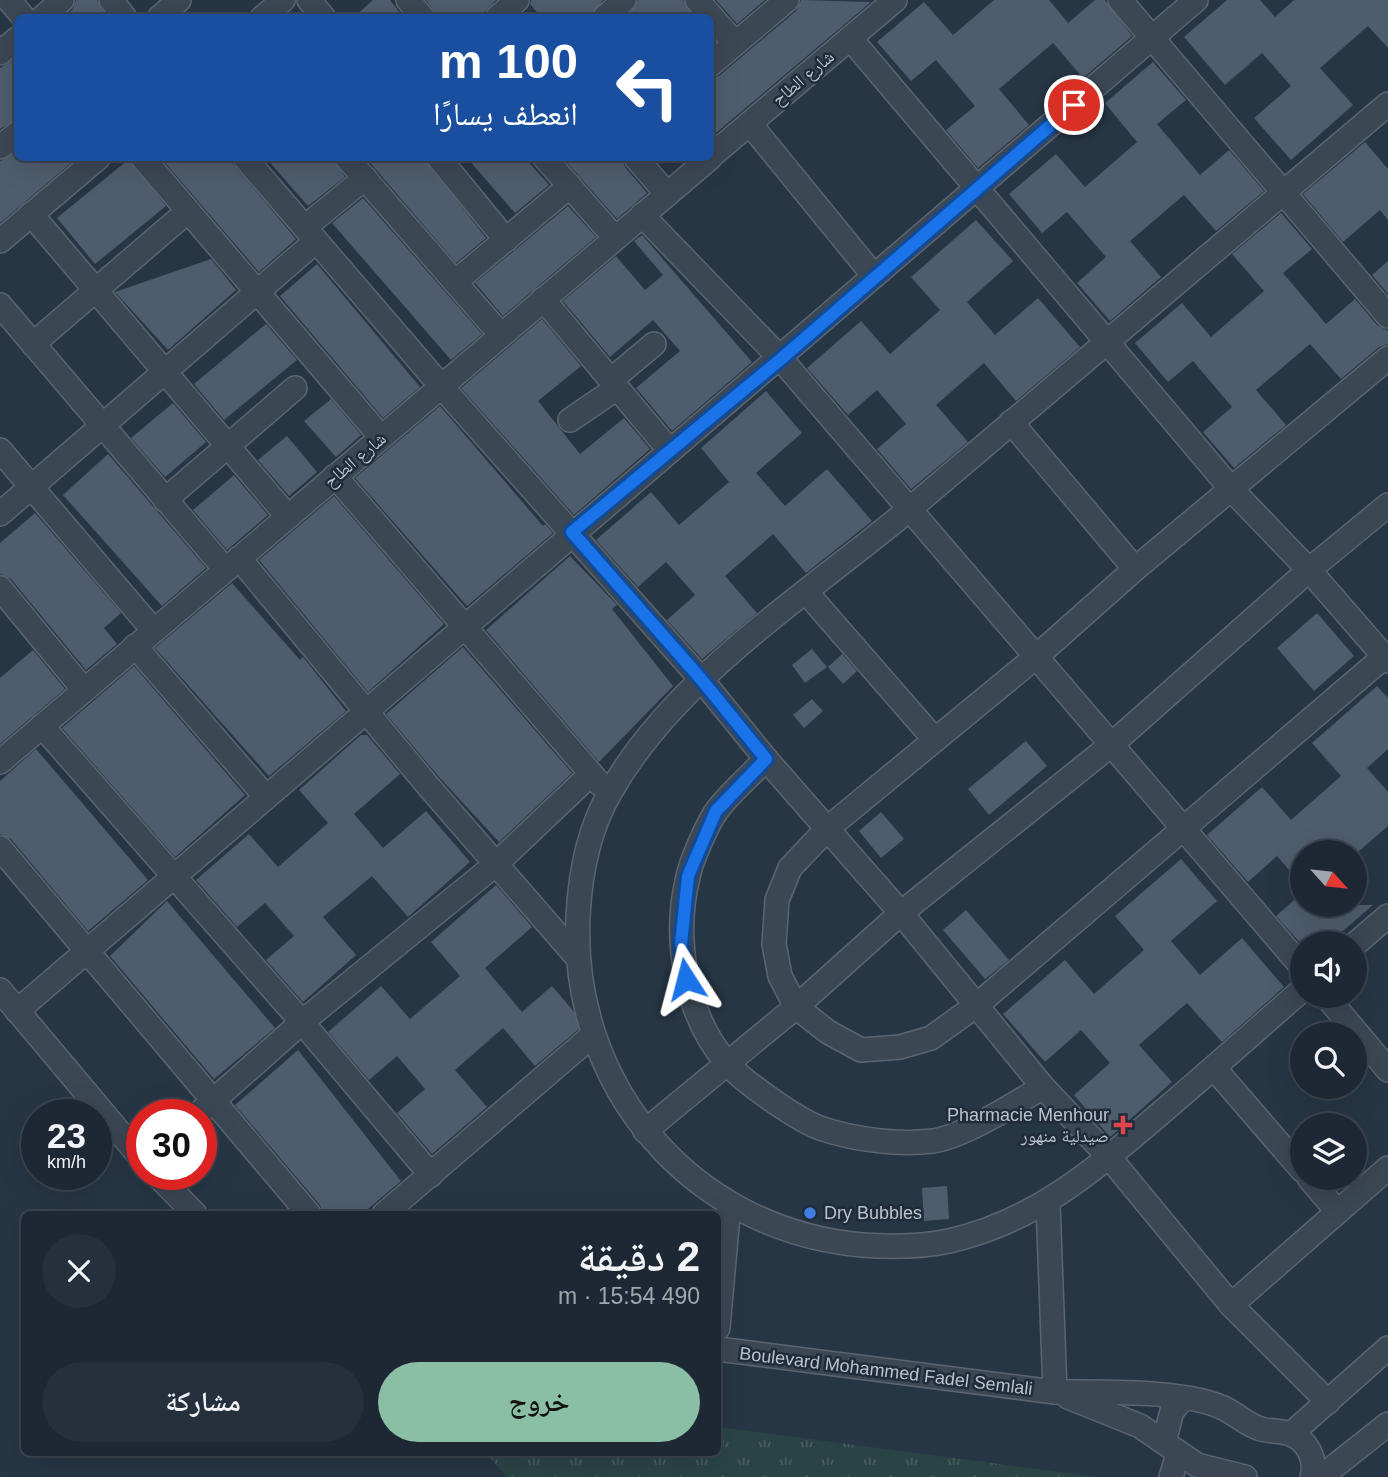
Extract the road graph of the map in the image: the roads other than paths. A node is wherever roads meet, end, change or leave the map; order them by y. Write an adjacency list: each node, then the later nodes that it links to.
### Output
1 (9, 0): 14 (street)
2 (62, 0): 15 (street)
3 (111, 0): 16 (street)
4 (179, 0): 17 (street)
5 (283, 0): 18 (street)
6 (309, 0): 19 (street)
7 (408, 0): 20 (street)
8 (624, 0): 21 (street)
9 (697, 0): 22 (street)
10 (787, 0): 27 (street)
11 (1120, 0): 25 (street)
12 (1196, 0): 25 (street)
13 (891, 1): 24 (street, شارع الطاح)
14 (21, 14)
15 (46, 14)
16 (122, 14)
17 (163, 14)
18 (267, 14)
19 (321, 14)
20 (420, 14)
21 (608, 14)
22 (709, 14)
23 (714, 19): 27 (street)
24 (850, 38): 31 (street, شارع الطاح); 45 (street)
25 (1152, 38): 45 (street); 46 (street)
26 (14, 41): 28 (street)
27 (735, 43): 29 (street)
28 (0, 53)
29 (714, 61)
30 (1388, 104): 46 (street)
31 (750, 124): 34 (street, شارع الطاح); 55 (street)
32 (14, 136): 33 (street)
33 (0, 147)
34 (714, 154)
35 (94, 161): 49 (street)
36 (146, 161): 48 (street)
37 (248, 161): 51 (street)
38 (350, 161): 43 (street)
39 (441, 161): 53 (street)
40 (548, 161): 44 (street)
41 (639, 161): 47 (street)
42 (705, 161): 47 (street, شارع الطاح)
43 (365, 178): 51 (street); 56 (street)
44 (570, 186): 52 (street); 53 (street)
45 (976, 188): 55 (street); 63 (street)
46 (1283, 192): 61 (street); 63 (street)
47 (667, 194): 50 (street, شارع الطاح)
48 (188, 211): 57 (street); 58 (street)
49 (31, 214): 54 (street); 57 (street)
50 (642, 215): 52 (street, شارع الطاح); 67 (street)
51 (311, 234): 58 (street); 70 (street)
52 (615, 238): 59 (street, شارع الطاح)
53 (506, 240): 56 (street)
54 (0, 241)
55 (874, 276): 67 (street)
56 (455, 282): 62 (street)
57 (95, 290): 65 (street); 68 (street)
58 (257, 292): 68 (street); 75 (street)
59 (543, 299): 62 (street, شارع الطاح); 69 (street)
60 (0, 305): 65 (street)
61 (1388, 316)
62 (501, 335): 70 (street, شارع الطاح)
63 (1106, 341): 73 (street); 81 (street)
64 (654, 344): 69 (street)
65 (33, 345): 74 (street)
66 (1388, 358): 81 (street)
67 (781, 359): 78 (street); 84 (street)
68 (164, 372): 74 (street); 76 (street)
69 (614, 384): 72 (street); 78 (street)
70 (441, 386): 75 (street, شارع الطاح); 87 (street)
71 (295, 388): 76 (street)
72 (570, 420)
73 (1011, 422): 84 (street); 89 (street)
74 (103, 425): 80 (street); 82 (street)
75 (381, 437): 79 (street, شارع الطاح)
76 (228, 446): 82 (street); 86 (street)
77 (0, 450): 80 (street)
78 (670, 451): 87 (street)
79 (335, 476): 86 (street, شارع الطاح); 93 (street)
80 (31, 487): 85 (street); 94 (street)
81 (1233, 491): 89 (street); 90 (street)
82 (165, 500): 88 (street)
83 (1388, 505): 90 (street)
84 (910, 509): 92 (street); 96 (street)
85 (0, 514)
86 (288, 517): 88 (street, شارع الطاح)
87 (572, 532): 93 (street); 98 (street)
88 (232, 564): 94 (street, شارع الطاح); 100 (street)
89 (1135, 569): 96 (street)
90 (1309, 570): 97 (street); 103 (street)
91 (0, 588): 99 (street)
92 (807, 593): 98 (street); 102 (street)
93 (465, 627): 100 (street); 106 (street)
94 (154, 631): 95 (street, شارع الطاح)
95 (135, 646): 99 (street, شارع الطاح); 108 (street)
96 (1037, 656): 102 (street); 103 (street)
97 (1386, 659): 109 (street)
98 (701, 679): 104 (street); 107 (street)
99 (84, 690): 101 (street, شارع الطاح)
100 (366, 712): 108 (street); 112 (street)
101 (42, 726): 105 (street, شارع الطاح); 113 (street)
102 (935, 740): 110 (street)
103 (1111, 745): 109 (street); 114 (street)
104 (766, 759): 110 (street); 128 (street)
105 (0, 762)
106 (591, 774): 107 (street); 112 (street)
107 (608, 794): 119 (street)
108 (266, 797): 113 (street)
109 (1184, 826): 118 (street); 122 (street)
110 (828, 828): 114 (street); 123 (street)
111 (0, 848): 117 (street)
112 (496, 864): 119 (street); 126 (street)
113 (174, 875): 117 (street); 126 (street)
114 (901, 913): 122 (street); 123 (street)
115 (1388, 916): 116 (street)
116 (1367, 934)
117 (88, 950): 125 (street); 132 (street)
118 (1290, 953)
119 (576, 956): 127 (street)
120 (0, 990): 125 (street)
121 (1290, 1001): 129 (street)
122 (977, 1005): 123 (street); 131 (street)
123 (796, 1007): 128 (street)
124 (1336, 1008): 130 (street)
125 (17, 1011): 136 (street)
126 (302, 1022): 133 (street); 140 (street)
127 (593, 1035): 135 (street); 140 (street)
128 (727, 1063): 131 (street); 135 (street)
129 (1213, 1068): 137 (street); 138 (street)
130 (1388, 1070)
131 (1043, 1087): 138 (street)
132 (198, 1099)
133 (215, 1099)
134 (217, 1120): 146 (street)
135 (645, 1131): 143 (street)
136 (126, 1140)
137 (1290, 1156)
138 (1109, 1157): 144 (street); 150 (street)
139 (1388, 1168): 148 (street)
140 (431, 1175): 147 (street)
141 (172, 1190): 145 (street)
142 (1319, 1190): 148 (street)
143 (729, 1203): 144 (street); 149 (street)
144 (1048, 1203): 153 (street)
145 (192, 1211)
146 (306, 1211)
147 (388, 1211)
148 (1337, 1211): 150 (street)
149 (721, 1294)
150 (1231, 1305): 155 (street)
151 (1388, 1348): 155 (street)
152 (721, 1349): 153 (street, Boulevard Mohammed Fadel Semlali)
153 (1055, 1392): 154 (street, Boulevard Mohammed Fadel Semlali); 158 (street, Boulevard Mohammed Fadel Semlali)
154 (1183, 1399): 157 (street, Boulevard Mohammed Fadel Semlali); 158 (street)
155 (1328, 1402): 157 (street)
156 (1388, 1424): 162 (street)
157 (1291, 1434): 161 (street)
158 (1171, 1448): 159 (street, Boulevard Mohammed Fadel Semlali); 160 (street)
159 (1230, 1476)
160 (1171, 1477)
161 (1312, 1477)
162 (1321, 1477)

